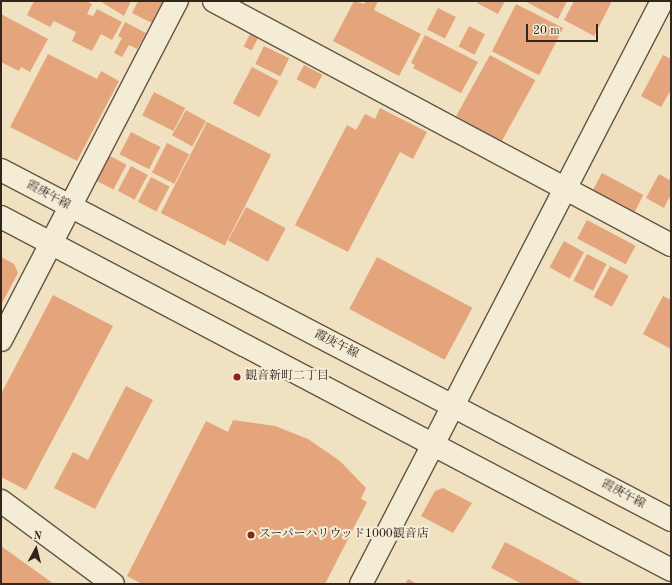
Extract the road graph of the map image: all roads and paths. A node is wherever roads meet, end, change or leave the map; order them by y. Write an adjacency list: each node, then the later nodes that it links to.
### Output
1 (177, 1): 6 (street)
2 (214, 1): 5 (street)
3 (662, 1): 5 (street)
4 (1, 170): 6 (street, 霞庚午線)
5 (565, 190): 9 (street); 11 (street)
6 (69, 207): 8 (street); 11 (street, 霞庚午線)
7 (1, 217): 8 (street)
8 (51, 244): 10 (street); 12 (street)
9 (671, 246)
10 (1, 340)
11 (453, 405): 12 (street); 14 (street, 霞庚午線)
12 (432, 445): 15 (street); 17 (street)
13 (1, 501): 16 (street)
14 (671, 520)
15 (671, 570)
16 (113, 584)
17 (361, 584)

